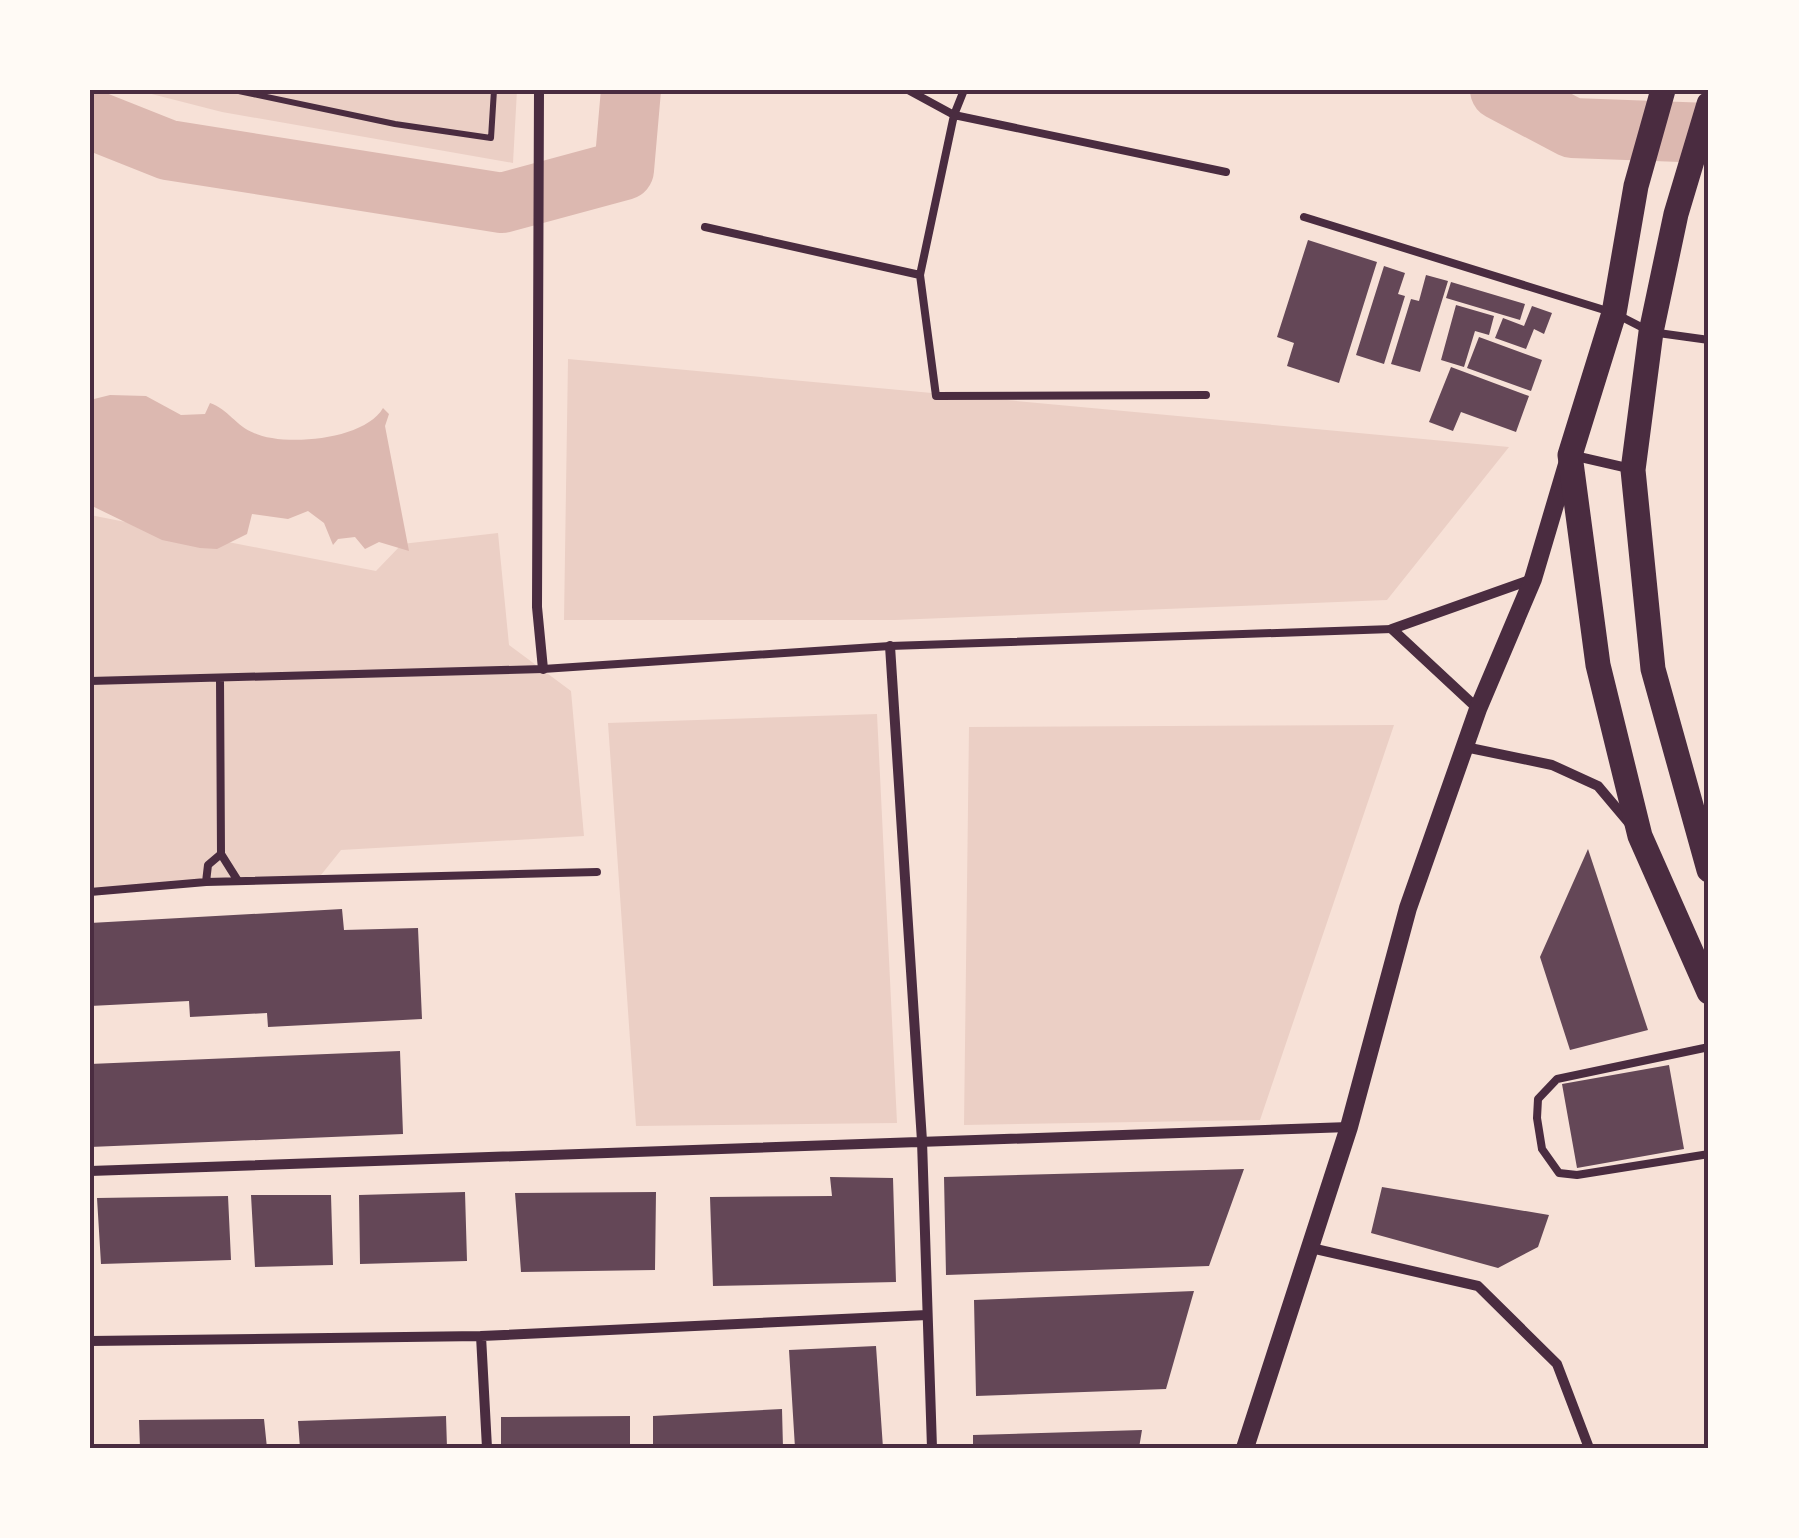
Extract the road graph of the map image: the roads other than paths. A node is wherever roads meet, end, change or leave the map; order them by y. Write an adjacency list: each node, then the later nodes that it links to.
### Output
1 (539, 90): 20 (street)
2 (908, 90): 6 (lane)
3 (964, 90): 6 (lane)
4 (1663, 90): 11 (main road)
5 (1709, 104): 12 (main road)
6 (954, 116): 7 (lane); 10 (lane)
7 (1226, 172)
8 (1304, 217): 11 (lane)
9 (705, 227): 10 (lane)
10 (920, 275): 14 (lane)
11 (1614, 313): 12 (lane); 15 (main road)
12 (1651, 332): 13 (lane); 16 (main road)
13 (1709, 340)
14 (1206, 395)
15 (1570, 455): 16 (street); 17 (street); 25 (main road)
16 (1633, 470): 27 (main road)
17 (1533, 580): 18 (street); 23 (street)
18 (1392, 629): 19 (lane); 23 (street)
19 (890, 646): 20 (lane); 35 (street)
20 (543, 668): 21 (lane)
21 (220, 678): 22 (lane); 26 (lane)
22 (90, 681)
23 (1478, 710): 24 (street)
24 (1465, 746): 25 (street); 34 (street)
25 (1640, 836): 32 (main road)
26 (221, 854): 29 (lane); 30 (lane)
27 (1709, 870)
28 (596, 872): 29 (lane)
29 (238, 881): 30 (lane)
30 (206, 882): 31 (lane)
31 (90, 892)
32 (1709, 992)
33 (1709, 1047): 36 (lane)
34 (1348, 1126): 35 (street); 38 (street)
35 (922, 1141): 37 (street); 39 (street)
36 (1709, 1154)
37 (90, 1172)
38 (1311, 1248): 44 (street); 45 (street)
39 (927, 1315): 40 (street); 43 (street)
40 (480, 1336): 41 (street); 42 (street)
41 (90, 1340)
42 (488, 1448)
43 (932, 1448)
44 (1246, 1448)
45 (1589, 1448)

